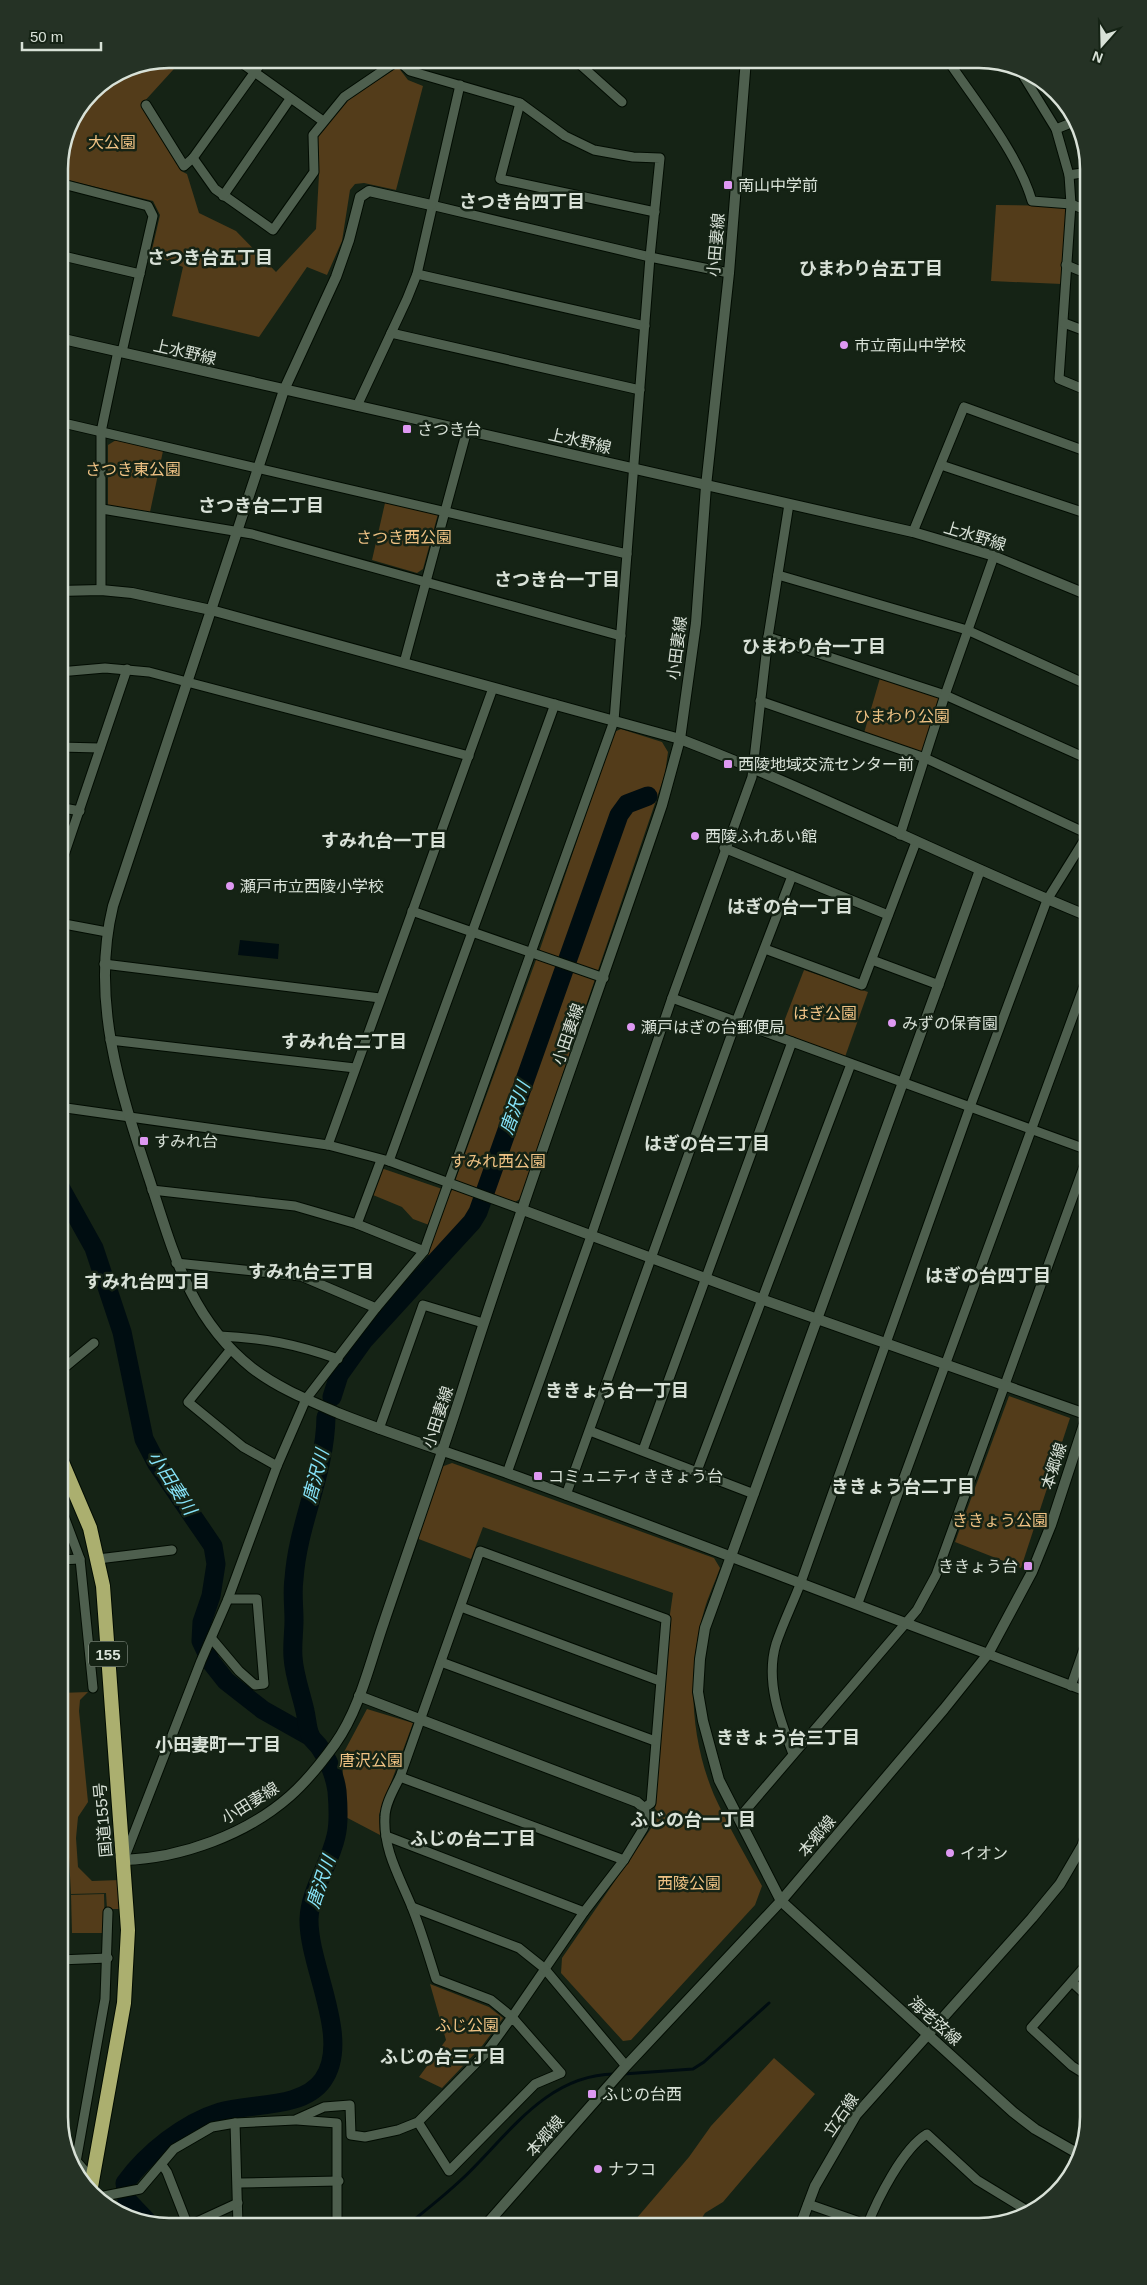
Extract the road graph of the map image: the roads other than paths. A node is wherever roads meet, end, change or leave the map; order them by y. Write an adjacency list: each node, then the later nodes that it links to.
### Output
1 (251, 68): 8 (street)
2 (258, 68): 8 (street)
3 (385, 68): 15 (street)
4 (407, 68): 10 (street)
5 (584, 68): 12 (street)
6 (745, 68): 31 (street, 小田妻線)
7 (953, 68): 23 (street)
8 (256, 71): 11 (street); 18 (street)
9 (1030, 82): 17 (street)
10 (460, 85): 13 (street); 24 (street)
11 (290, 99): 15 (street); 22 (street)
12 (622, 102)
13 (520, 103): 26 (street); 26 (street)
14 (146, 105): 18 (street)
15 (323, 121): 22 (street)
16 (1069, 124): 17 (street)
17 (1056, 129): 20 (street)
18 (193, 158): 22 (street)
19 (1080, 174): 20 (street)
20 (1068, 176): 23 (street)
21 (68, 185): 32 (street)
22 (223, 196)
23 (1071, 204): 25 (street); 29 (street)
24 (431, 205): 28 (street); 33 (street); 41 (street)
25 (1080, 208)
26 (655, 212): 28 (street)
27 (68, 257): 32 (street)
28 (650, 257): 31 (street); 35 (street)
29 (1066, 265): 30 (street); 34 (street)
30 (1080, 271)
31 (729, 273): 51 (street, 小田妻線)
32 (140, 274): 39 (street)
33 (417, 274): 35 (street); 37 (street)
34 (1064, 323): 36 (street); 40 (street)
35 (645, 326): 42 (street)
36 (1080, 329)
37 (391, 333): 42 (street); 43 (street)
38 (68, 340): 39 (street, 上水野線)
39 (120, 352): 41 (street, 上水野線); 46 (street)
40 (1080, 388)
41 (284, 390): 43 (street, 上水野線); 49 (street)
42 (640, 390): 50 (street)
43 (357, 406): 45 (street, 上水野線)
44 (68, 424): 46 (street)
45 (466, 430): 50 (street, 上水野線); 54 (street)
46 (101, 432): 49 (street); 53 (street)
47 (1080, 449): 48 (street)
48 (941, 465): 55 (street); 57 (street)
49 (258, 468): 54 (street); 56 (street)
50 (635, 468): 51 (street, 上水野線); 58 (street)
51 (706, 486): 52 (street, 上水野線); 79 (street, 小田妻線)
52 (789, 504): 57 (street, 上水野線); 60 (street)
53 (102, 509): 56 (street); 62 (street)
54 (446, 510): 58 (street); 61 (street)
55 (1080, 511)
56 (238, 532): 61 (street); 65 (street)
57 (913, 532): 59 (street, 上水野線)
58 (626, 554): 67 (street)
59 (994, 556): 64 (street, 上水野線); 66 (street)
60 (778, 575): 66 (street); 68 (street)
61 (426, 582): 67 (street); 69 (street)
62 (101, 590): 63 (street); 65 (street)
63 (68, 592)
64 (1080, 592)
65 (211, 610): 69 (street); 72 (street)
66 (967, 630): 73 (street); 75 (street)
67 (620, 636): 78 (street)
68 (768, 637): 75 (street); 76 (street)
69 (404, 663): 74 (street)
70 (127, 669): 71 (street); 72 (street); 81 (street)
71 (68, 670)
72 (188, 681): 83 (street); 101 (street)
73 (1080, 681)
74 (493, 688): 77 (street); 83 (street)
75 (945, 695): 82 (street); 84 (street)
76 (760, 701): 84 (street); 85 (street)
77 (555, 704): 78 (street); 102 (street)
78 (614, 721): 79 (street); 104 (street)
79 (680, 738): 85 (street); 107 (street, 小田妻線)
80 (68, 747): 81 (street)
81 (100, 748): 87 (street)
82 (1080, 755)
83 (469, 756): 97 (street)
84 (925, 758): 88 (street); 89 (street)
85 (754, 768): 89 (street); 93 (street)
86 (68, 809): 87 (street)
87 (80, 811): 91 (street)
88 (1080, 830)
89 (900, 835): 90 (street)
90 (916, 842): 94 (street); 99 (street)
91 (68, 844)
92 (1080, 847): 96 (street)
93 (724, 848): 95 (street); 111 (street)
94 (980, 870): 96 (street); 108 (street)
95 (792, 876): 99 (street); 103 (street)
96 (1047, 900): 98 (street); 118 (street)
97 (412, 911): 102 (street); 110 (street)
98 (1080, 913)
99 (888, 914): 105 (street)
100 (68, 925): 101 (street)
101 (107, 932): 106 (street)
102 (473, 932): 104 (street); 124 (street)
103 (765, 949): 105 (street); 112 (street)
104 (533, 953): 107 (street); 126 (street)
105 (872, 960): 108 (street)
106 (104, 964): 110 (street); 113 (street)
107 (604, 978): 128 (street, 小田妻線)
108 (938, 985): 117 (street)
109 (1080, 997): 121 (street)
110 (380, 998): 116 (street)
111 (672, 998): 112 (street); 130 (street)
112 (736, 1022): 114 (street); 132 (street)
113 (110, 1040): 116 (street); 120 (street)
114 (792, 1042): 115 (street); 134 (street)
115 (851, 1064): 117 (street); 135 (street)
116 (355, 1068): 122 (street)
117 (904, 1084): 118 (street); 137 (street)
118 (970, 1107): 121 (street); 141 (street)
119 (68, 1109): 120 (street)
120 (128, 1116): 122 (street); 127 (street)
121 (1031, 1129): 123 (street); 144 (street)
122 (328, 1145): 124 (street)
123 (1080, 1147)
124 (385, 1161): 126 (street); 129 (street)
125 (1080, 1178): 146 (street)
126 (450, 1184): 128 (street); 131 (street)
127 (152, 1190): 129 (street); 133 (street)
128 (523, 1210): 130 (street); 138 (street, 小田妻線)
129 (357, 1224): 131 (street)
130 (591, 1236): 132 (street); 156 (street)
131 (424, 1250): 136 (street)
132 (652, 1258): 134 (street); 150 (street)
133 (176, 1263): 136 (street); 139 (street)
134 (706, 1278): 135 (street); 153 (street)
135 (761, 1299): 137 (street); 155 (street)
136 (376, 1308): 143 (street)
137 (818, 1319): 141 (street); 158 (street)
138 (483, 1324): 149 (street); 152 (street, 小田妻線)
139 (220, 1336): 142 (street); 143 (street)
140 (94, 1343): 145 (street)
141 (885, 1344): 144 (street); 166 (street)
142 (231, 1349): 147 (street); 154 (street)
143 (338, 1359): 147 (street)
144 (946, 1364): 146 (street); 168 (street)
145 (68, 1365)
146 (1006, 1386): 148 (street); 170 (street)
147 (306, 1400): 149 (street); 154 (street)
148 (1080, 1411)
149 (379, 1429): 152 (street)
150 (590, 1430): 153 (street); 159 (street)
151 (1080, 1438): 172 (street, 本郷線)
152 (443, 1450): 156 (street); 179 (street, 小田妻線)
153 (644, 1450): 155 (street)
154 (277, 1466): 167 (street)
155 (697, 1471): 158 (street)
156 (507, 1473): 159 (street)
157 (68, 1476): 164 (highway, 国道155号 / 155)
158 (754, 1494): 162 (street)
159 (566, 1495): 162 (street)
160 (68, 1528): 163 (street)
161 (172, 1550): 164 (street)
162 (733, 1556): 166 (street); 185 (street)
163 (80, 1559): 165 (street); 177 (street)
164 (98, 1559): 188 (highway, 国道155号 / 155)
165 (68, 1560)
166 (801, 1582): 168 (street); 182 (street)
167 (228, 1599): 171 (street); 171 (street)
168 (858, 1604): 170 (street)
169 (461, 1607): 174 (street); 175 (street); 175 (street)
170 (906, 1623): 172 (street); 182 (street)
171 (211, 1641): 188 (street)
172 (988, 1654): 176 (street); 190 (street, 本郷線)
173 (1080, 1660): 176 (street)
174 (441, 1662): 180 (street); 181 (street)
175 (660, 1681): 181 (street)
176 (1071, 1686): 178 (street)
177 (93, 1688)
178 (1080, 1689)
179 (359, 1696): 180 (street); 188 (street, 小田妻線)
180 (421, 1718): 183 (street); 184 (street)
181 (655, 1741): 184 (street)
182 (793, 1754): 185 (street)
183 (400, 1777): 186 (street); 189 (street)
184 (644, 1808): 189 (street)
185 (739, 1818): 190 (street)
186 (386, 1836): 191 (street); 193 (street)
187 (1080, 1858): 201 (street, 立石線)
188 (124, 1860): 210 (highway, 国道155号 / 155)
189 (624, 1860): 193 (street)
190 (781, 1901): 201 (street, 海老弦線); 202 (street, 本郷線)
191 (412, 1907): 196 (street); 200 (street)
192 (108, 1912): 194 (street)
193 (584, 1912): 196 (street)
194 (108, 1958): 195 (street); 208 (street)
195 (68, 1960)
196 (544, 1968): 200 (street); 202 (street)
197 (1080, 1972): 198 (street)
198 (1072, 1982): 199 (street); 203 (street)
199 (1080, 1989)
200 (512, 2017): 205 (street); 205 (street)
201 (929, 2036): 207 (street, 海老弦線); 215 (street, 立石線)
202 (624, 2068): 221 (street, 本郷線)
203 (1080, 2071)
204 (295, 2120): 205 (street); 206 (street); 211 (street)
205 (418, 2122)
206 (235, 2123): 209 (street); 212 (street)
207 (1073, 2151)
208 (77, 2158)
209 (162, 2165): 213 (street); 217 (street)
210 (91, 2181)
211 (339, 2181): 212 (street); 220 (street)
212 (239, 2183): 214 (street)
213 (106, 2196)
214 (238, 2203): 218 (street); 219 (street)
215 (808, 2204): 222 (street, 立石線); 223 (street)
216 (1021, 2208): 224 (street)
217 (185, 2217)
218 (207, 2217)
219 (238, 2217)
220 (337, 2217)
221 (493, 2217)
222 (803, 2218)
223 (846, 2218)
224 (871, 2218)

